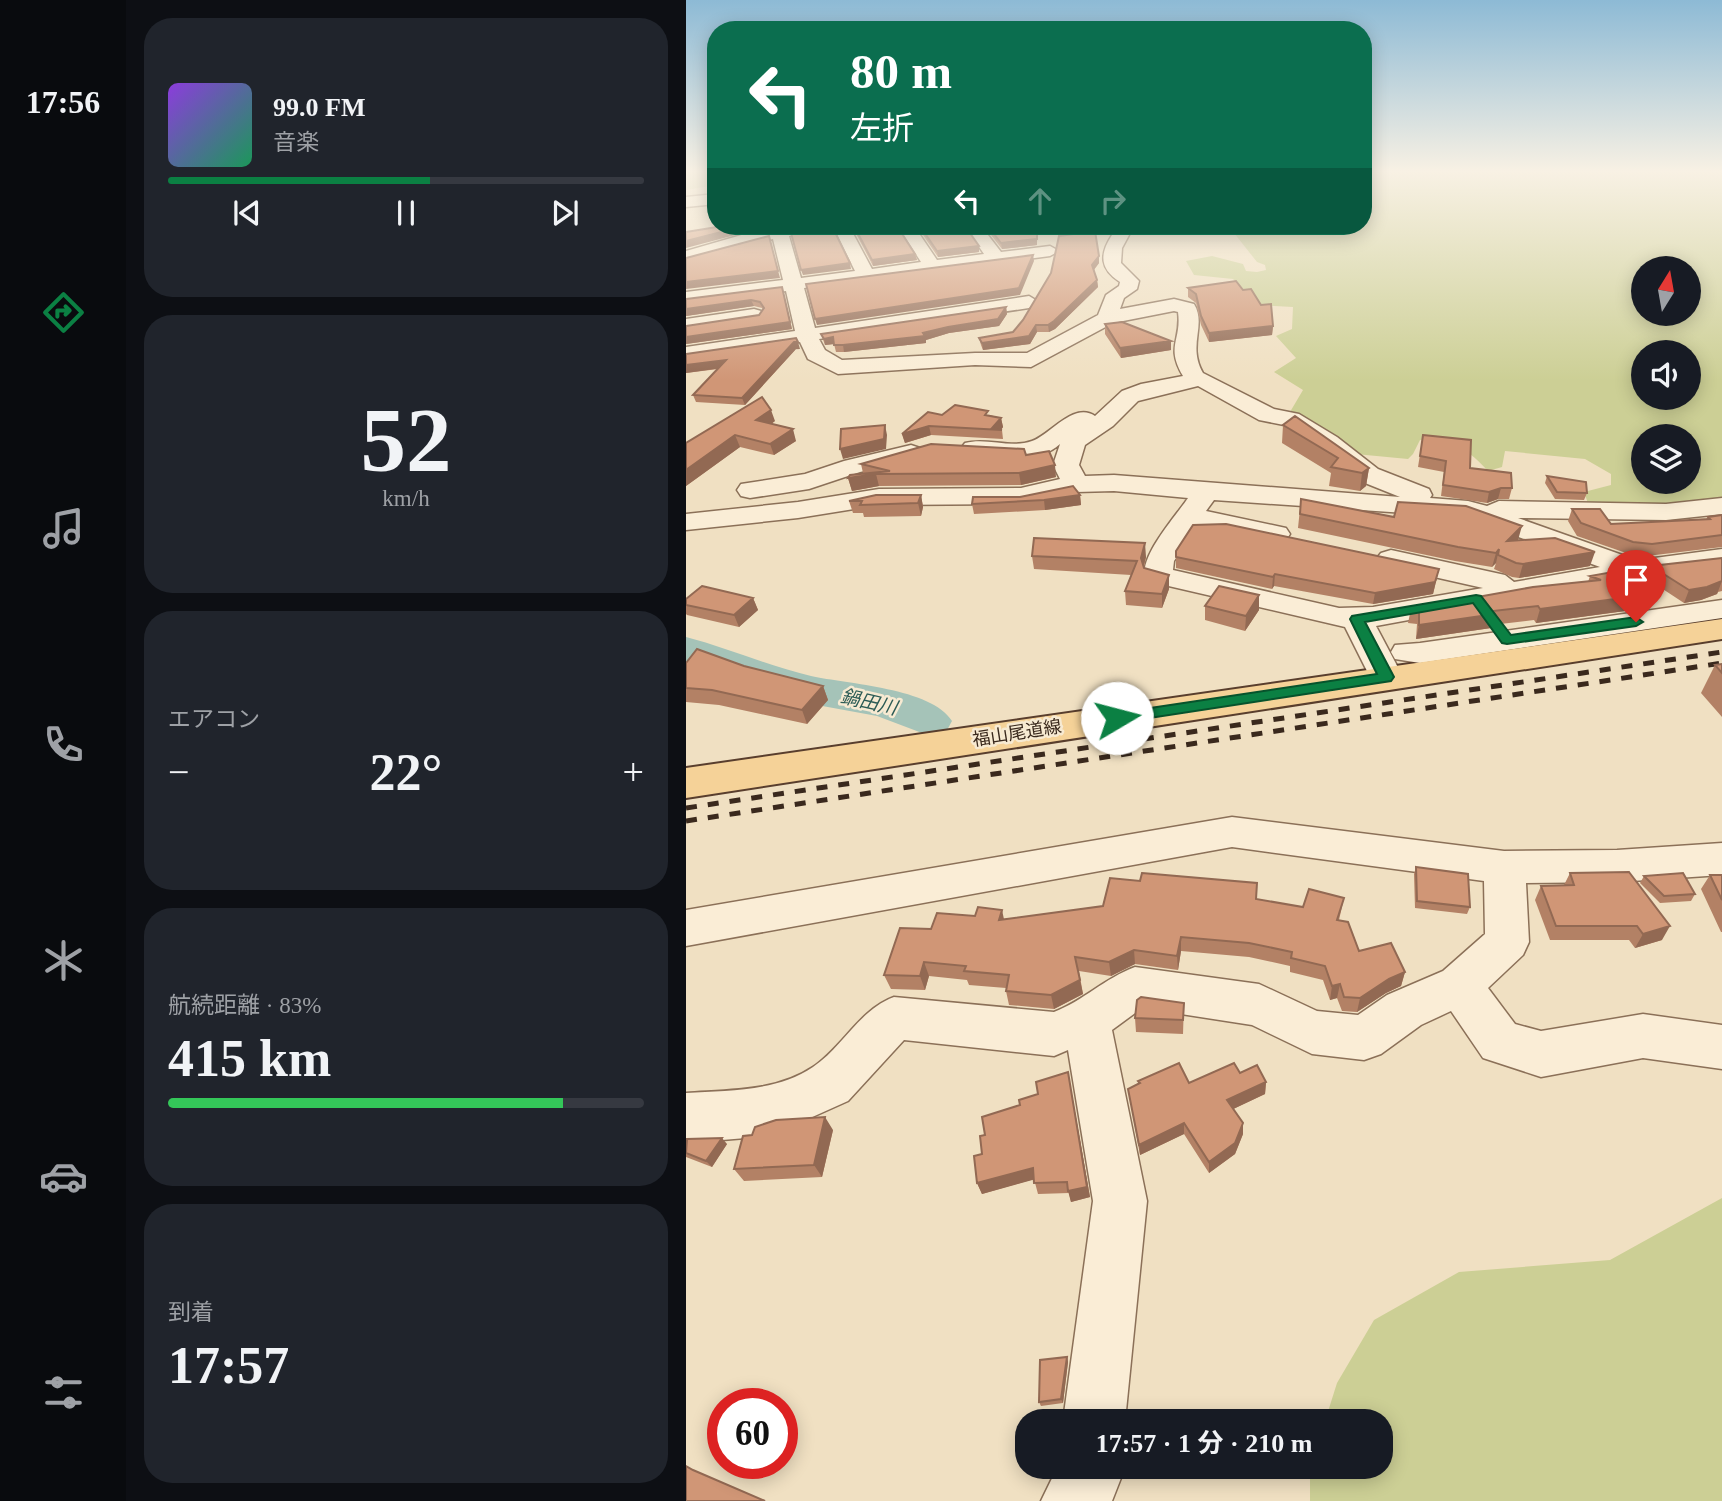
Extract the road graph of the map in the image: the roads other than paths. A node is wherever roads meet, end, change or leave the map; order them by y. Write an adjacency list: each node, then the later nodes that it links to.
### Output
1 (738, 241): 9 (street)
2 (782, 241): 13 (street)
3 (849, 241): 12 (street)
4 (916, 241): 11 (street)
5 (984, 241): 10 (street)
6 (1043, 241): 10 (street)
7 (1050, 241): 15 (street)
8 (1116, 241): 17 (street)
9 (686, 257)
10 (996, 258): 11 (street)
11 (932, 266): 12 (street)
12 (866, 275): 13 (street)
13 (793, 284): 14 (street); 16 (street)
14 (686, 298)
15 (1029, 302): 18 (street); 20 (street)
16 (806, 308): 19 (street); 20 (street)
17 (1108, 318): 20 (street); 24 (street)
18 (1014, 323)
19 (686, 324)
20 (807, 336): 22 (street)
21 (969, 339): 23 (street)
22 (686, 353)
23 (855, 357)
24 (1196, 379): 25 (street); 30 (street)
25 (1111, 414): 27 (street); 31 (street)
26 (1379, 462): 30 (street)
27 (1076, 484): 28 (street); 35 (street)
28 (1207, 491): 30 (street); 34 (street)
29 (1722, 506): 32 (street)
30 (1468, 509): 32 (street); 39 (street)
31 (686, 511)
32 (1666, 513): 33 (street)
33 (1722, 515)
34 (1190, 516): 36 (street); 43 (street)
35 (686, 522)
36 (1309, 541)
37 (1362, 553): 40 (street)
38 (1722, 558): 39 (street)
39 (1623, 565): 40 (street)
40 (1509, 593): 41 (street)
41 (1476, 599): 43 (street); 45 (street)
42 (1722, 609): 45 (street)
43 (1357, 619): 46 (street)
44 (1722, 629): 46 (main road, 福山尾道線)
45 (1507, 640): 46 (street)
46 (1396, 665): 47 (main road, 福山尾道線)
47 (686, 783)
48 (1722, 859): 49 (street)
49 (1504, 867): 50 (street); 51 (street)
50 (686, 928)
51 (1459, 985): 52 (street); 53 (street)
52 (1087, 1021): 54 (street); 55 (street)
53 (1722, 1047)
54 (686, 1118)
55 (1095, 1409)
56 (1088, 1479): 57 (street)
57 (1074, 1501)

